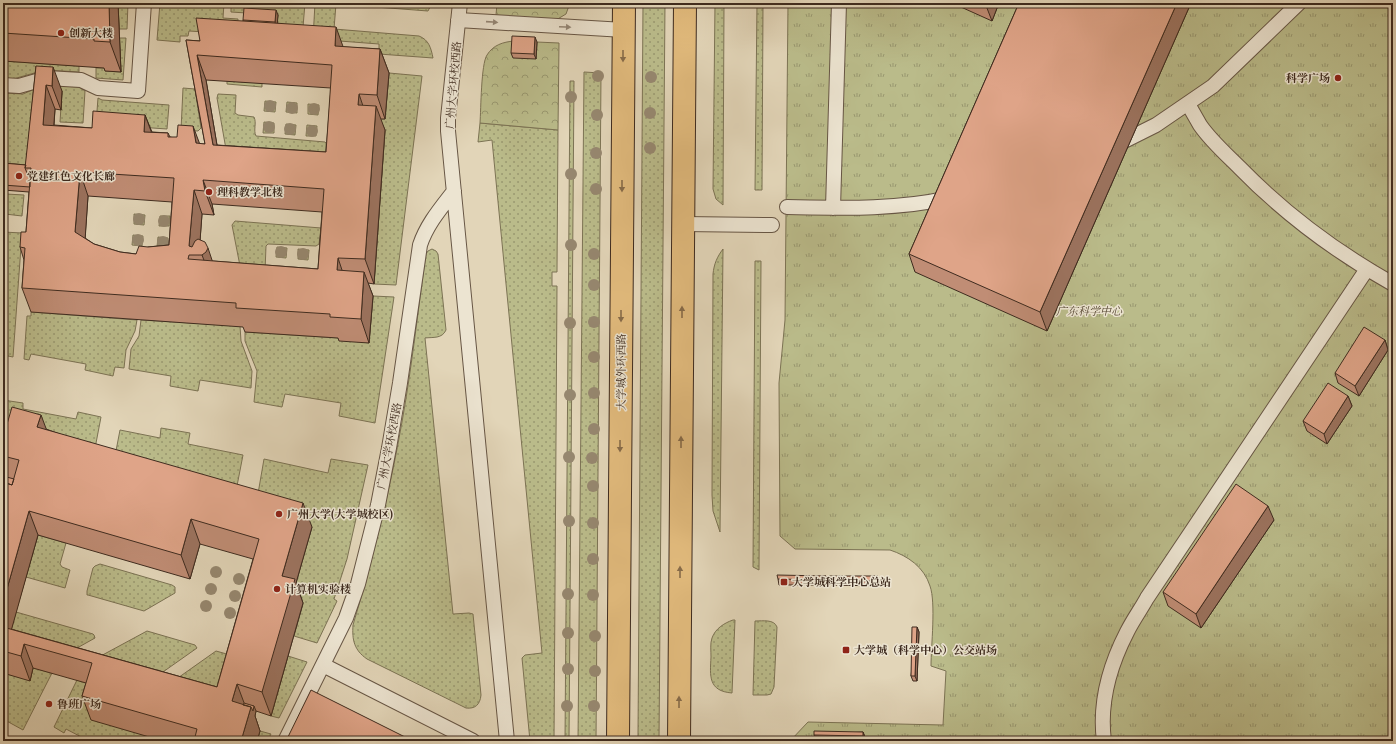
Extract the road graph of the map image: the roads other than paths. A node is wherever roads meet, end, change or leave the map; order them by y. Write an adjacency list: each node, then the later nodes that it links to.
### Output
1 (144, 3): 9 (lane)
2 (460, 3): 7 (lane, 广州大学环校西路)
3 (624, 3): 8 (main road, 大学城外环西路)
4 (685, 3): 16 (main road)
5 (839, 3): 15 (lane)
6 (1299, 3): 10 (lane)
7 (458, 20): 8 (lane, one-way to 8); 12 (lane, 广州大学环校西路)
8 (624, 30): 24 (main road, 大学城外环西路, one-way to 24)
9 (3, 85)
10 (1188, 104): 11 (lane); 18 (lane)
11 (1107, 149)
12 (454, 191): 20 (lane, 广州大学环校西路); 23 (lane, 广州大学环校西路)
13 (960, 196): 15 (lane)
14 (787, 207): 15 (lane)
15 (833, 208)
16 (683, 224): 17 (lane); 25 (main road, one-way to 16)
17 (772, 226)
18 (1367, 269): 19 (lane); 26 (lane)
19 (1393, 284)
20 (323, 665): 21 (lane, 广州大学环校西路); 22 (lane)
21 (285, 741)
22 (473, 741)
23 (507, 741)
24 (618, 741)
25 (679, 741)
26 (1104, 741)

